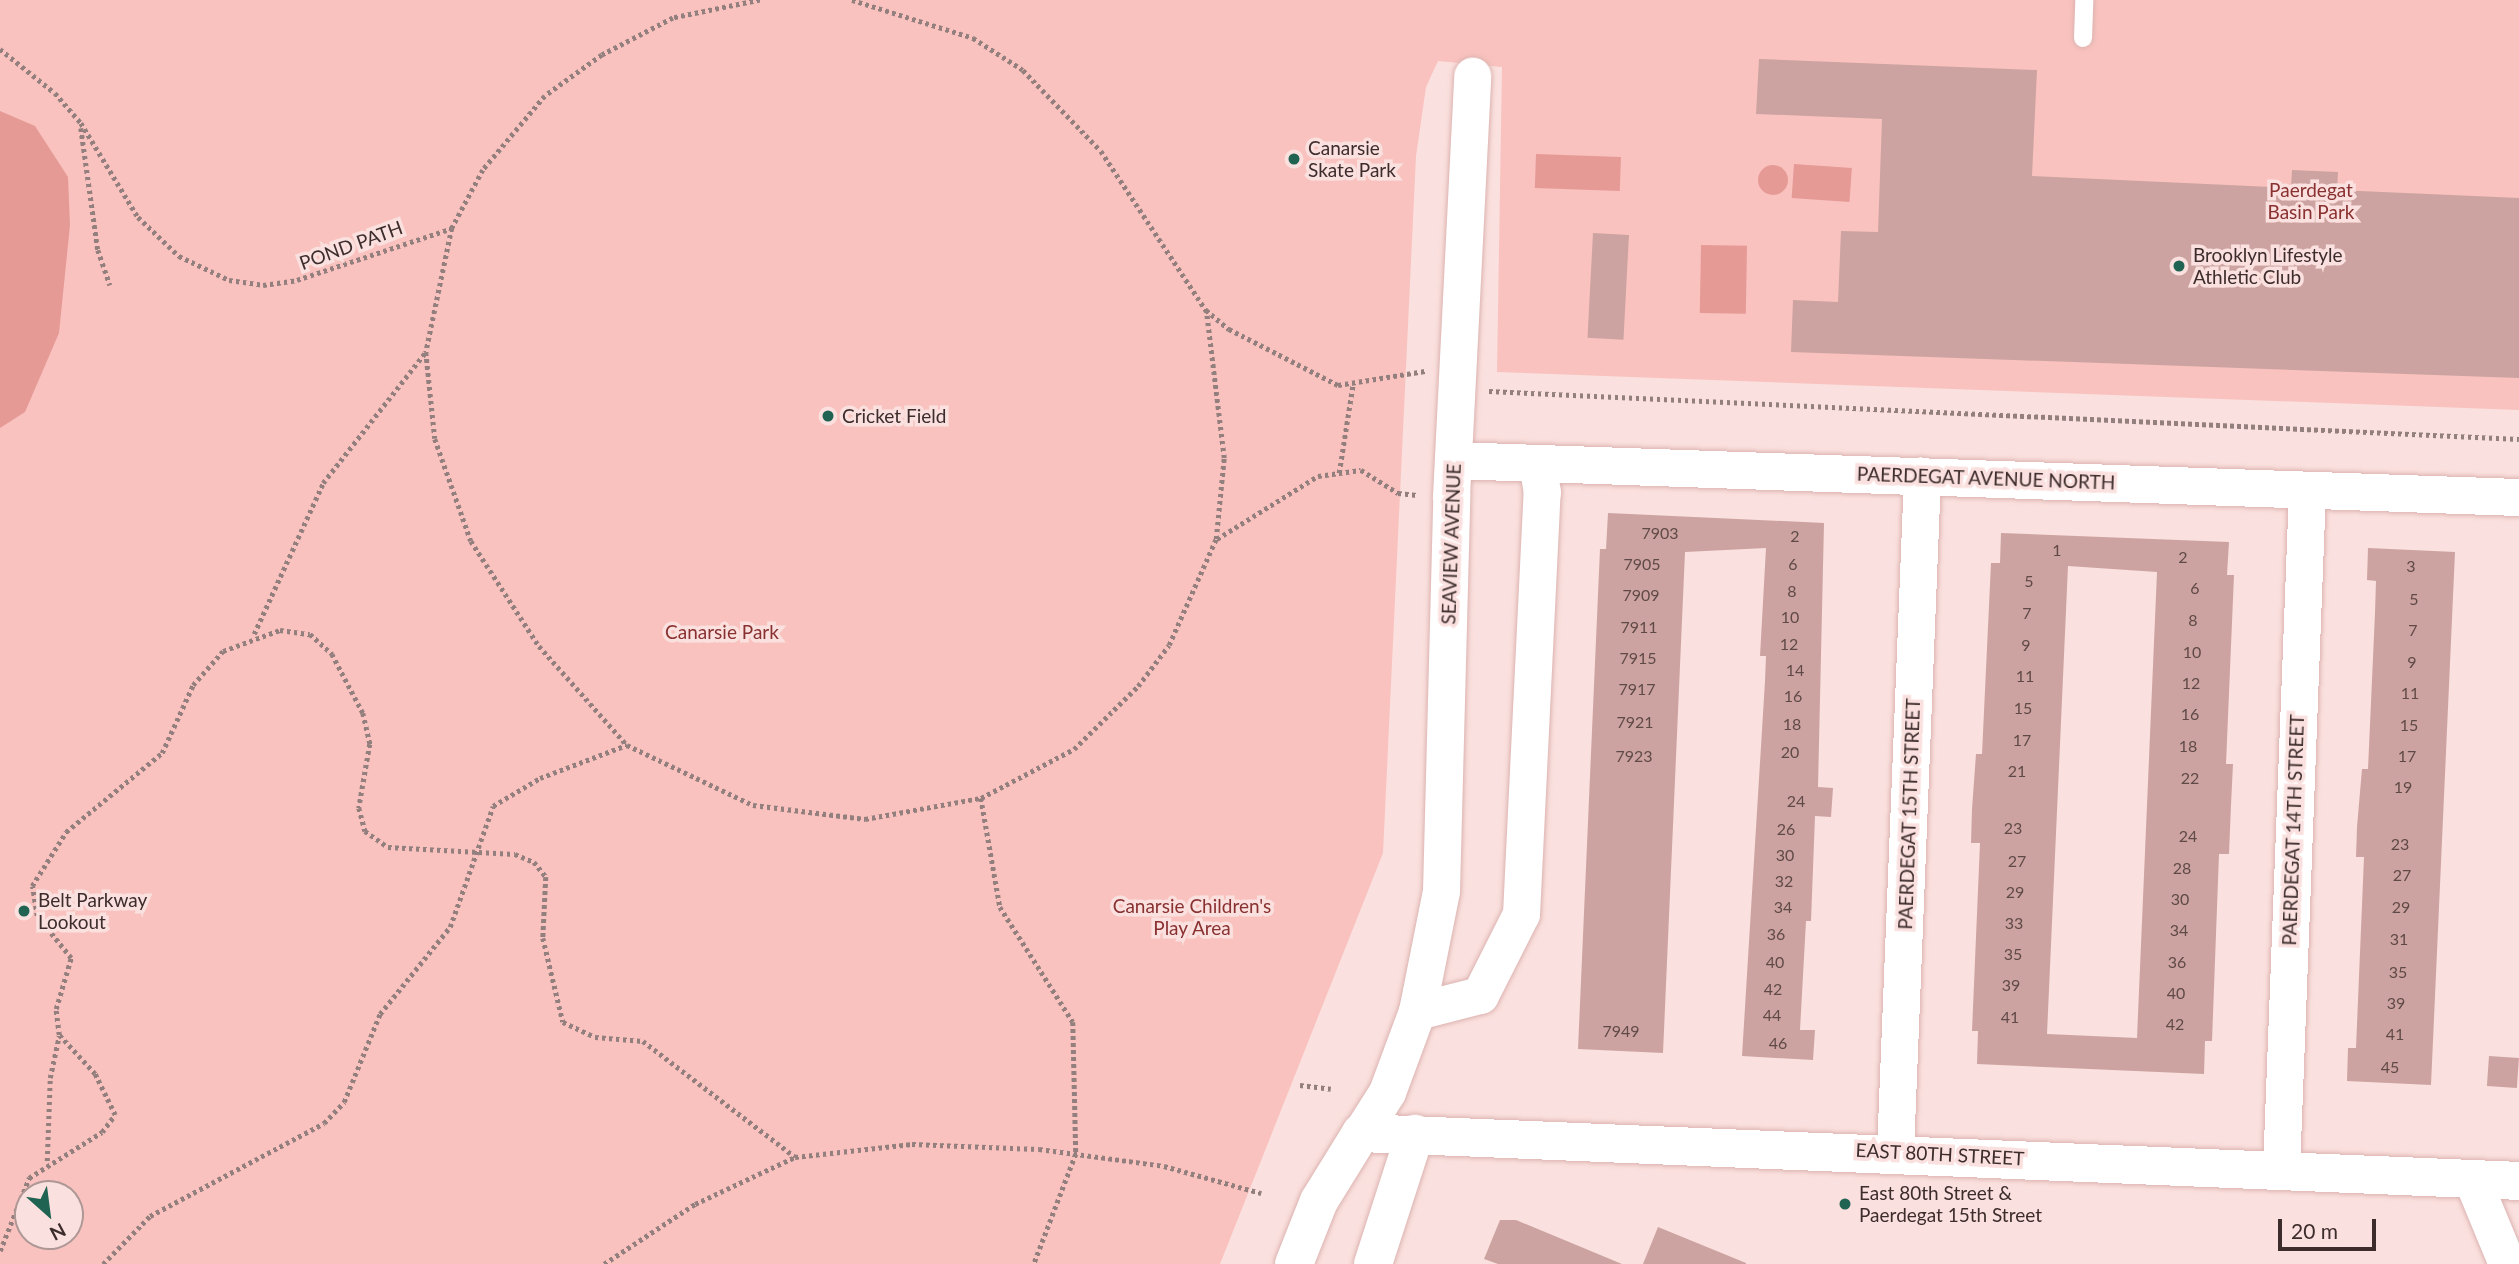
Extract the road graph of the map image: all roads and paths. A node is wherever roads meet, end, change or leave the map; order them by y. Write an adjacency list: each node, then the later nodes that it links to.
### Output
1 (760, 0): 8 (path)
2 (852, 0): 10 (path)
3 (2084, 0): 4 (lane)
4 (2083, 38)
5 (0, 49): 7 (path, POND PATH)
6 (1472, 75): 12 (street, SEAVIEW AVENUE)
7 (81, 123): 8 (path, POND PATH); 9 (path)
8 (452, 228): 11 (path)
9 (110, 285)
10 (1206, 310): 13 (path); 22 (path)
11 (426, 352): 23 (path); 24 (path)
12 (1460, 381): 13 (path); 14 (path); 15 (street, SEAVIEW AVENUE)
13 (1353, 383): 17 (path)
14 (2519, 439)
15 (1453, 460): 16 (street, PAERDEGAT AVENUE NORTH); 27 (street, SEAVIEW AVENUE)
16 (1537, 463): 18 (street, PAERDEGAT AVENUE NORTH); 27 (street)
17 (1339, 473): 20 (path); 22 (path)
18 (1922, 476): 19 (street, PAERDEGAT AVENUE NORTH); 33 (street, PAERDEGAT 15TH STREET)
19 (2307, 490): 21 (street, PAERDEGAT AVENUE NORTH); 37 (street, PAERDEGAT 14TH STREET)
20 (1423, 496)
21 (2519, 497)
22 (1216, 539): 25 (path)
23 (254, 634): 26 (path); 28 (path)
24 (627, 745): 25 (path); 26 (path)
25 (981, 798): 34 (path)
26 (478, 853): 35 (path); 44 (path)
27 (1418, 1010): 31 (street, SEAVIEW AVENUE)
28 (59, 1035): 36 (path); 36 (path)
29 (1300, 1085): 30 (path)
30 (1331, 1089)
31 (1361, 1133): 32 (street, EAST 80TH STREET); 47 (street, SEAVIEW AVENUE)
32 (1415, 1135): 33 (street, EAST 80TH STREET); 48 (street)
33 (1895, 1151): 37 (street, EAST 80TH STREET)
34 (1076, 1154): 35 (path); 40 (path); 46 (path)
35 (794, 1157): 45 (path)
36 (47, 1161): 42 (path)
37 (2281, 1170): 38 (street, EAST 80TH STREET)
38 (2472, 1179): 39 (street, EAST 80TH STREET); 49 (street)
39 (2519, 1181)
40 (1261, 1193)
41 (2519, 1233): 43 (street)
42 (0, 1251)
43 (2519, 1254)
44 (103, 1264)
45 (604, 1264)
46 (1034, 1264)
47 (1294, 1264)
48 (1373, 1264)
49 (2507, 1264)

